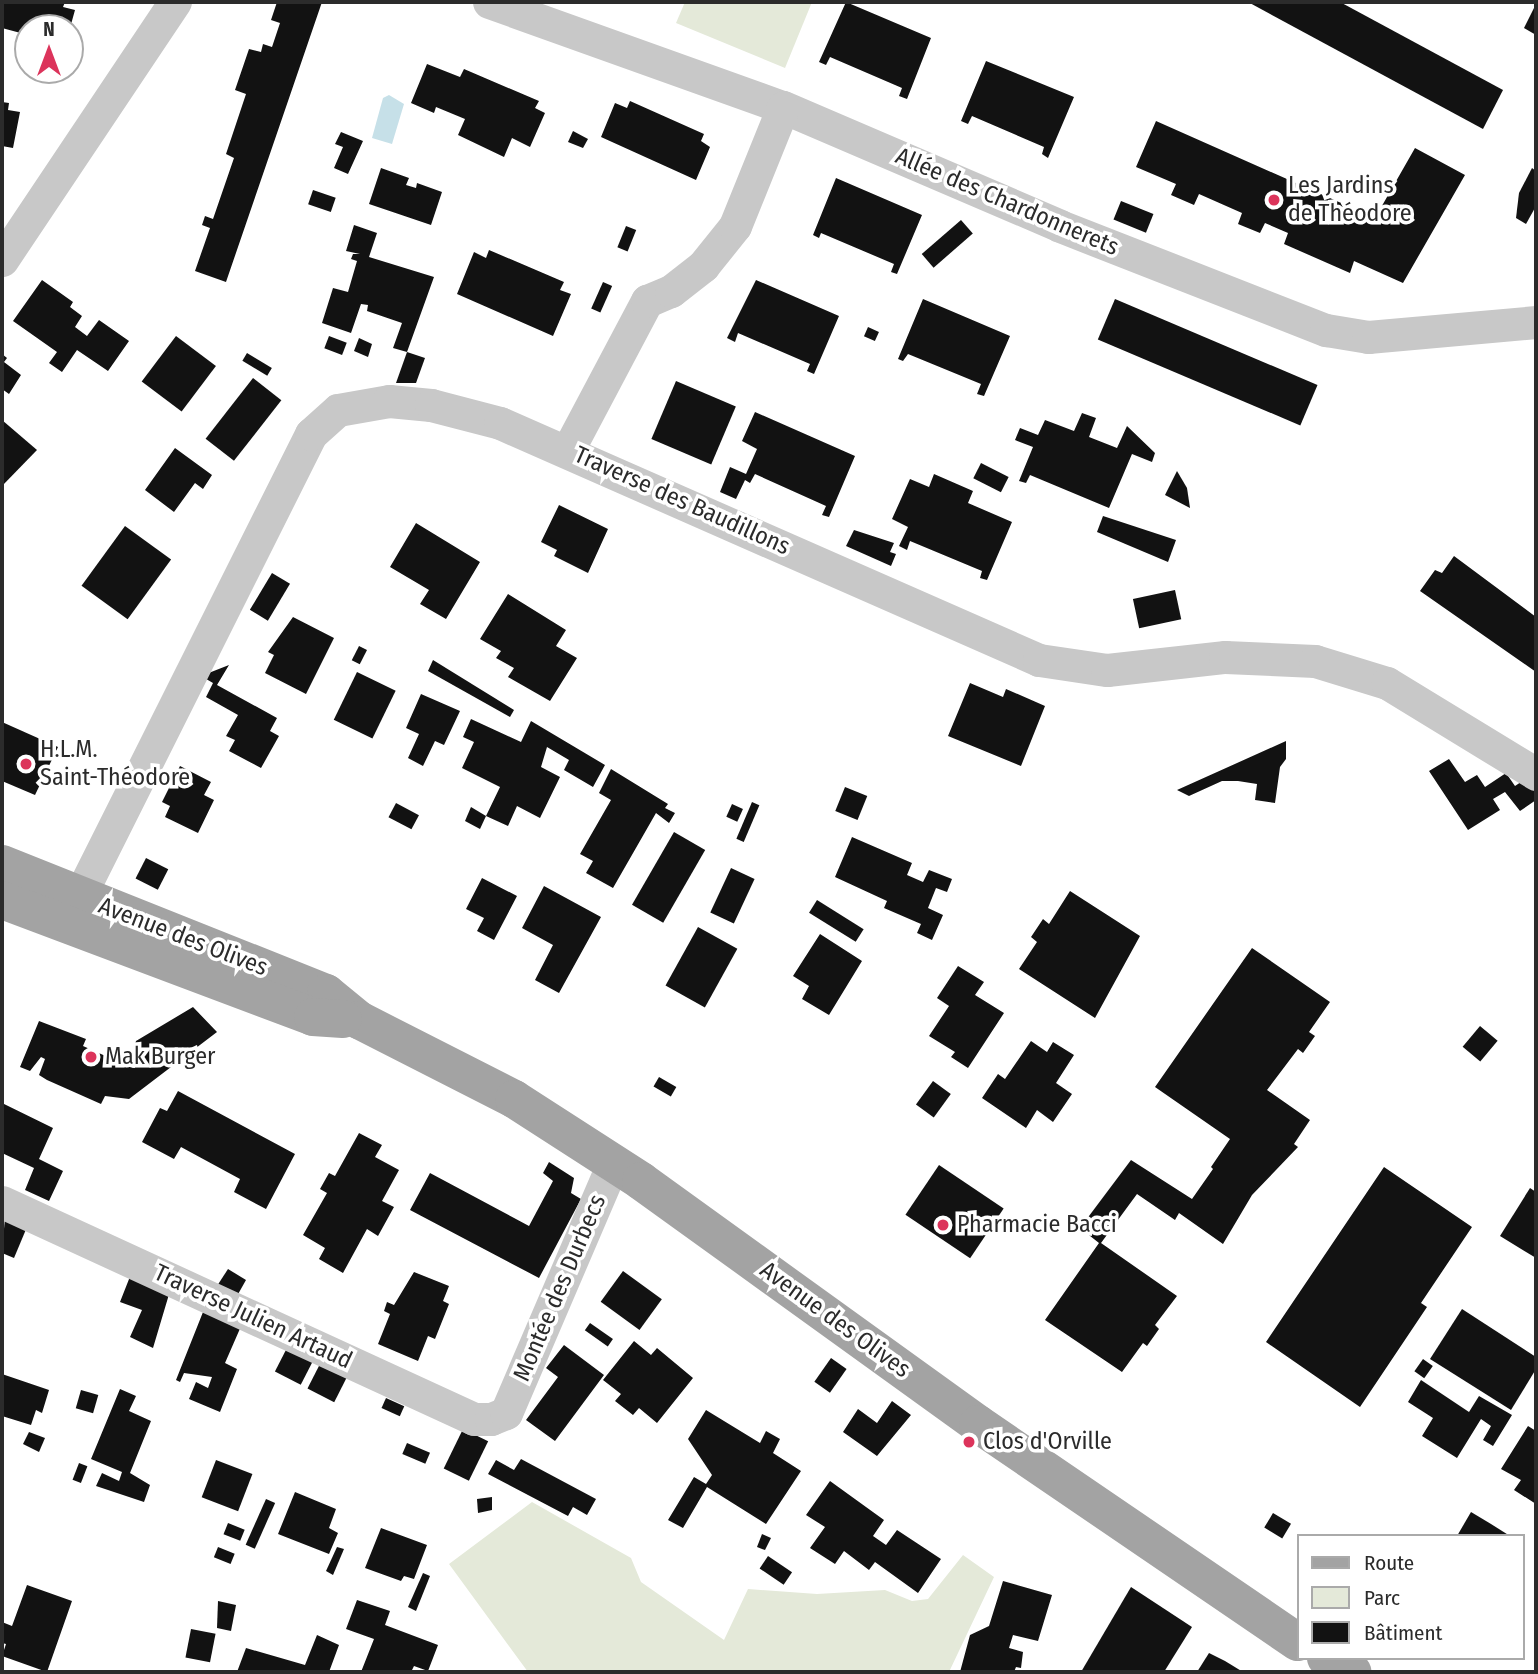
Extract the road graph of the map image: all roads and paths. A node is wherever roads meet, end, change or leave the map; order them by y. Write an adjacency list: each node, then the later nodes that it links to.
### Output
1 (175, 2): 4 (street)
2 (489, 2): 3 (street, Allée des Chardonnerets)
3 (783, 107): 5 (street, Allée des Chardonnerets); 6 (street)
4 (2, 261)
5 (1536, 322)
6 (568, 450): 7 (street, Traverse des Baudillons); 9 (street, Traverse des Baudillons)
7 (1536, 774)
8 (2, 864): 9 (main road, Avenue des Olives)
9 (79, 897): 11 (main road, Avenue des Olives)
10 (2, 900): 11 (main road, Avenue des Olives)
11 (359, 1020): 12 (main road, Avenue des Olives)
12 (613, 1163): 14 (street, Montée des Durbecs); 15 (main road, Avenue des Olives)
13 (2, 1202): 14 (street, Traverse Julien Artaud)
14 (506, 1413)
15 (1296, 1641)
16 (1330, 1660): 17 (main road)
17 (1352, 1672)

